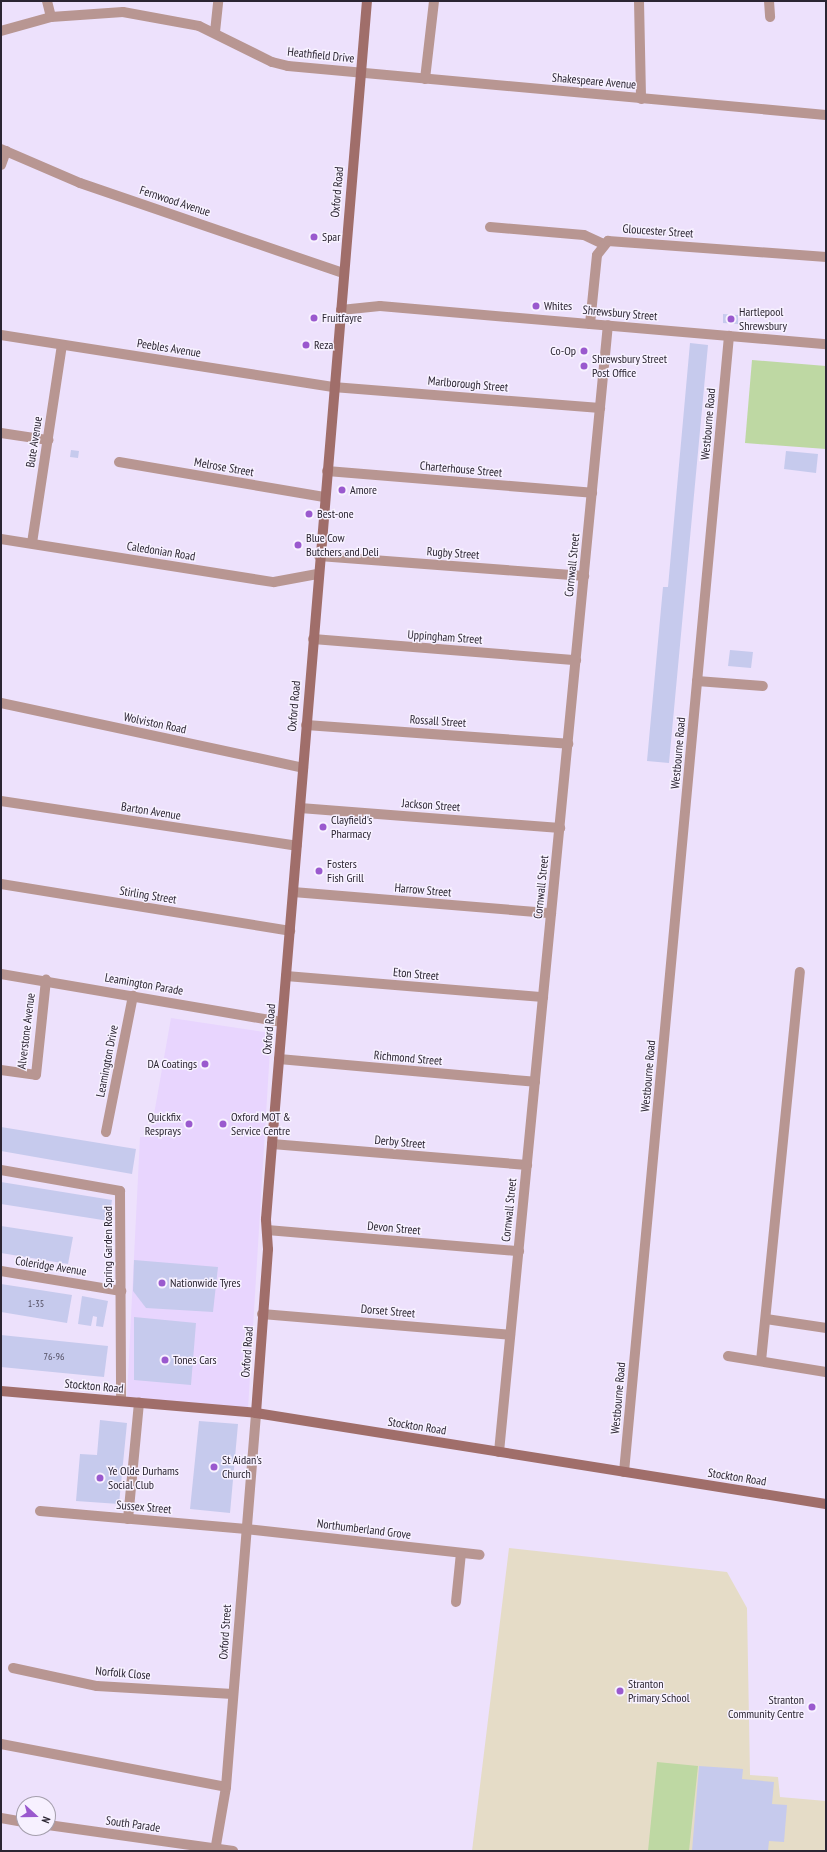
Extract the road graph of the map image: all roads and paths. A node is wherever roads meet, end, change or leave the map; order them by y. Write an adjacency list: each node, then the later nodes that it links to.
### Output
1 (48, 1): 7 (street)
2 (218, 1): 10 (street)
3 (367, 1): 11 (street, Oxford Road)
4 (434, 1): 12 (street)
5 (639, 1): 13 (street)
6 (769, 1): 8 (street)
7 (51, 17): 9 (street, Heathfield Drive); 10 (street, Heathfield Drive)
8 (770, 17)
9 (1, 31)
10 (215, 32): 11 (street, Heathfield Drive)
11 (360, 72): 12 (street, Shakespeare Avenue); 20 (street, Oxford Road)
12 (425, 79): 13 (street, Shakespeare Avenue)
13 (641, 99): 14 (street, Shakespeare Avenue)
14 (826, 114)
15 (4, 150): 16 (street); 20 (street, Fernwood Avenue)
16 (1, 165)
17 (490, 227): 18 (street)
18 (602, 244): 19 (street, Gloucester Street); 22 (street)
19 (826, 257)
20 (344, 273): 21 (street, Oxford Road)
21 (341, 310): 22 (street, Shrewsbury Street); 28 (street, Oxford Road)
22 (590, 324): 23 (street, Shrewsbury Street)
23 (608, 325): 25 (street, Shrewsbury Street); 29 (street, Cornwall Street)
24 (1, 335): 27 (street, Peebles Avenue)
25 (729, 336): 26 (street, Shrewsbury Street); 43 (street, Westbourne Road)
26 (826, 344)
27 (62, 345): 28 (street, Peebles Avenue); 31 (street, Bute Avenue)
28 (333, 387): 29 (street, Marlborough Street); 33 (street, Oxford Road)
29 (600, 408): 34 (street, Cornwall Street)
30 (1, 433): 31 (street)
31 (48, 440): 37 (street, Bute Avenue)
32 (119, 462): 35 (street, Melrose Street)
33 (327, 471): 34 (street, Charterhouse Street); 35 (street, Oxford Road)
34 (592, 493): 40 (street, Cornwall Street)
35 (324, 497): 38 (street, Oxford Road)
36 (1, 538): 37 (street, Caledonian Road)
37 (32, 544): 39 (street, Caledonian Road)
38 (319, 556): 39 (street, Oxford Road); 40 (street, Rugby Street)
39 (317, 574): 41 (street, Oxford Road)
40 (584, 576): 42 (street, Cornwall Street)
41 (313, 640): 42 (street, Uppingham Street); 46 (street, Oxford Road)
42 (576, 660): 47 (street, Cornwall Street)
43 (697, 682): 44 (street); 87 (street, Westbourne Road)
44 (763, 686)
45 (1, 703): 48 (street, Wolviston Road)
46 (306, 725): 47 (street, Rossall Street); 48 (street, Oxford Road)
47 (568, 744): 51 (street, Cornwall Street)
48 (303, 768): 50 (street, Oxford Road)
49 (1, 801): 52 (street, Barton Avenue)
50 (300, 808): 51 (street, Jackson Street); 52 (street, Oxford Road)
51 (560, 828): 55 (street, Cornwall Street)
52 (297, 846): 54 (street, Oxford Road)
53 (1, 884): 56 (street, Stirling Street)
54 (293, 892): 55 (street, Harrow Street); 56 (street, Oxford Road)
55 (551, 914): 62 (street, Cornwall Street)
56 (290, 931): 59 (street, Oxford Road)
57 (800, 972): 76 (street)
58 (1, 974): 60 (street, Leamington Parade)
59 (286, 976): 62 (street, Eton Street); 63 (street, Oxford Road)
60 (46, 980): 61 (street, Leamington Parade); 65 (street, Alverstone Avenue)
61 (132, 996): 63 (street, Leamington Parade); 67 (street, Leamington Drive)
62 (543, 997): 66 (street, Cornwall Street)
63 (282, 1022): 64 (street, Oxford Road)
64 (279, 1059): 66 (street, Richmond Street); 68 (street, Oxford Road)
65 (1, 1070)
66 (535, 1082): 69 (street, Cornwall Street)
67 (106, 1132)
68 (272, 1144): 69 (street, Derby Street); 71 (street, Oxford Road)
69 (527, 1166): 72 (street, Cornwall Street)
70 (1, 1170): 74 (street, Spring Garden Road)
71 (267, 1230): 72 (street, Devon Street); 75 (street, Oxford Road)
72 (518, 1251): 78 (street, Cornwall Street)
73 (1, 1271): 74 (street, Coleridge Avenue)
74 (121, 1291): 83 (street, Spring Garden Road)
75 (262, 1314): 78 (street, Dorset Street); 85 (street, Oxford Road)
76 (766, 1319): 77 (street); 80 (street)
77 (826, 1328)
78 (510, 1335): 86 (street, Cornwall Street)
79 (728, 1356): 80 (street)
80 (761, 1361): 81 (street)
81 (826, 1372)
82 (1, 1391): 83 (street, Stockton Road)
83 (121, 1401): 84 (street, Stockton Road)
84 (138, 1402): 85 (street, Stockton Road); 90 (street)
85 (256, 1414): 86 (street, Stockton Road); 91 (street, Oxford Street)
86 (499, 1452): 87 (street, Stockton Road)
87 (624, 1472): 88 (street, Stockton Road)
88 (826, 1504)
89 (40, 1511): 90 (street, Sussex Street)
90 (128, 1518): 91 (street, Sussex Street)
91 (246, 1529): 92 (street, Northumberland Grove); 96 (street, Oxford Street)
92 (461, 1553): 93 (street, Northumberland Grove); 94 (street)
93 (480, 1555)
94 (456, 1602)
95 (13, 1668): 96 (street, Norfolk Close)
96 (233, 1694): 98 (street, Oxford Street)
97 (1, 1744): 98 (street)
98 (226, 1787): 102 (street, Oxford Street)
99 (1, 1818): 100 (street)
100 (16, 1821)
101 (56, 1826): 102 (street, South Parade)
102 (215, 1850): 103 (street, South Parade)
103 (233, 1851)

